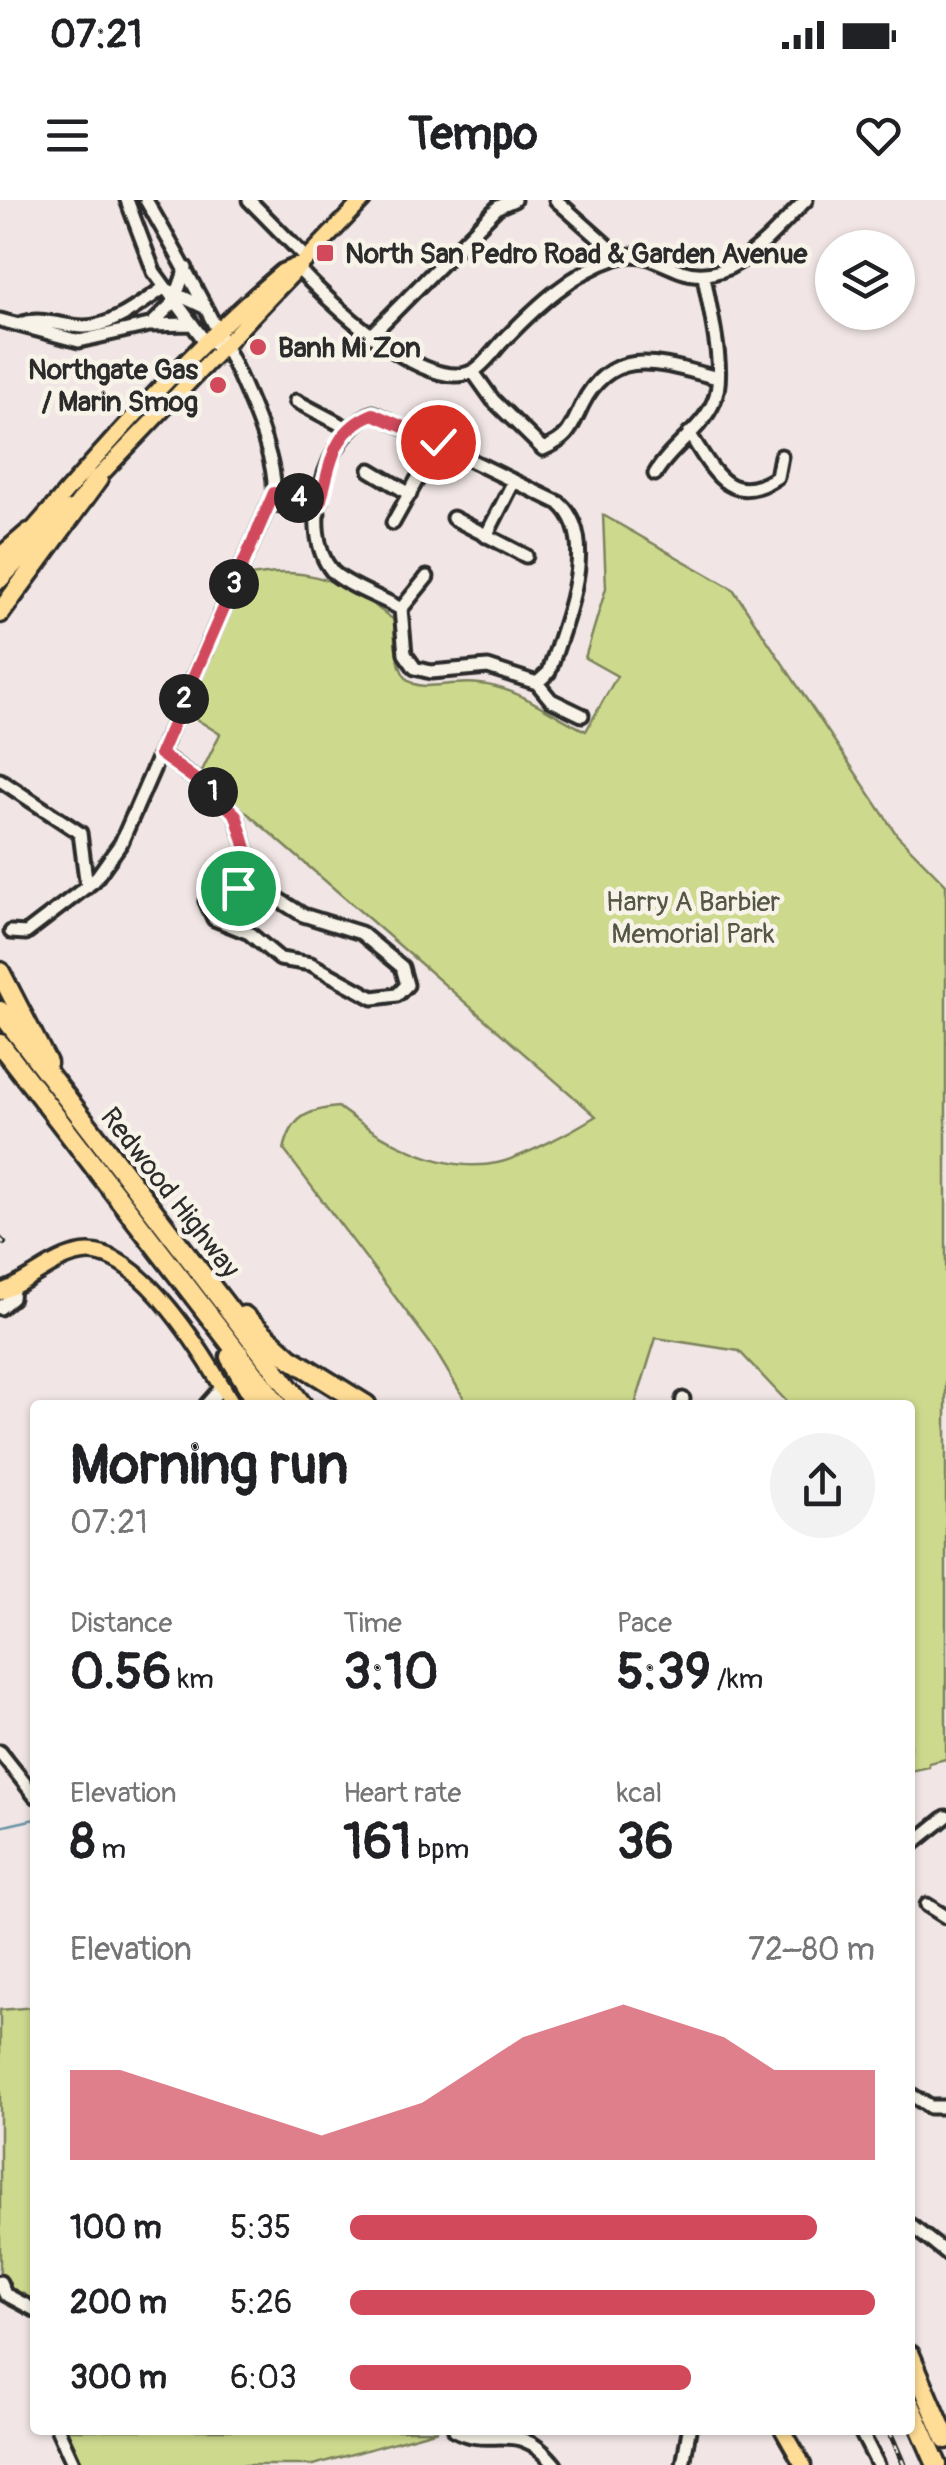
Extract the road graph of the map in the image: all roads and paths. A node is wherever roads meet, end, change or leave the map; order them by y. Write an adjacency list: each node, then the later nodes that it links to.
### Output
1 (128, 200): 12 (street)
2 (146, 200): 10 (street)
3 (248, 200): 9 (street)
4 (362, 200): 9 (main road)
5 (514, 200): 20 (street)
6 (556, 200): 8 (street)
7 (806, 200): 11 (street)
8 (619, 256): 11 (street); 22 (street)
9 (300, 262): 19 (main road); 20 (street); 21 (main road)
10 (186, 268): 13 (street); 14 (street)
11 (704, 276): 23 (street)
12 (164, 288): 13 (street); 16 (street)
13 (176, 297): 14 (street); 17 (street); 18 (street)
14 (204, 307): 19 (street)
15 (0, 320): 16 (street)
16 (20, 324): 18 (street)
17 (192, 324): 18 (street); 19 (street)
18 (149, 325)
19 (210, 334): 21 (street); 38 (main road)
20 (371, 335): 22 (street)
21 (222, 346): 31 (main road); 34 (street)
22 (472, 372): 23 (street)
23 (718, 378): 26 (street)
24 (296, 400): 25 (street)
25 (349, 429): 27 (street); 35 (street)
26 (690, 433): 28 (street); 30 (street)
27 (438, 442): 32 (street); 33 (street)
28 (781, 456)
29 (370, 470): 33 (street)
30 (655, 474)
31 (98, 479): 44 (main road); 46 (highway)
32 (514, 481): 39 (street); 47 (street)
33 (410, 494): 37 (street)
34 (272, 498): 35 (street); 49 (street)
35 (319, 508): 45 (street)
36 (453, 518): 39 (street)
37 (393, 524)
38 (29, 533): 41 (highway); 42 (main road)
39 (486, 536): 40 (street)
40 (526, 556)
41 (0, 558)
42 (0, 566)
43 (427, 578): 45 (street)
44 (0, 581)
45 (401, 609): 47 (street)
46 (0, 613)
47 (538, 683): 48 (street)
48 (582, 715)
49 (160, 754): 51 (street); 52 (street)
50 (0, 780): 52 (street)
51 (257, 886): 51 (street)
52 (87, 887): 53 (street)
53 (10, 932)
54 (0, 972): 57 (highway)
55 (0, 1010): 57 (highway, Redwood Highway)
56 (0, 1044): 60 (highway, Redwood Highway)
57 (61, 1096): 58 (highway, Redwood Highway)
58 (207, 1282): 67 (highway, Redwood Highway); 68 (highway)
59 (6, 1290): 61 (street); 62 (main road)
60 (200, 1305): 65 (highway); 66 (highway, Redwood Highway)
61 (0, 1308)
62 (222, 1387): 63 (street); 64 (main road)
63 (210, 1400)
64 (229, 1400)
65 (255, 1400)
66 (274, 1400)
67 (298, 1400)
68 (358, 1400)
69 (0, 1752): 70 (street)
70 (30, 1790)
71 (946, 1817): 72 (street)
72 (915, 1842)
73 (927, 1905): 74 (street)
74 (946, 1917)
75 (915, 2098): 76 (street)
76 (946, 2108)
77 (915, 2230): 78 (street)
78 (946, 2253)
79 (0, 2282): 80 (street)
80 (30, 2307)
81 (915, 2367): 88 (highway)
82 (915, 2415): 94 (highway)
83 (60, 2435): 89 (street)
84 (464, 2435): 90 (street)
85 (688, 2435): 91 (street)
86 (786, 2435): 92 (main road)
87 (863, 2435): 93 (street)
88 (946, 2438)
89 (74, 2465)
90 (555, 2465)
91 (684, 2465)
92 (803, 2465)
93 (878, 2465)
94 (937, 2465)

